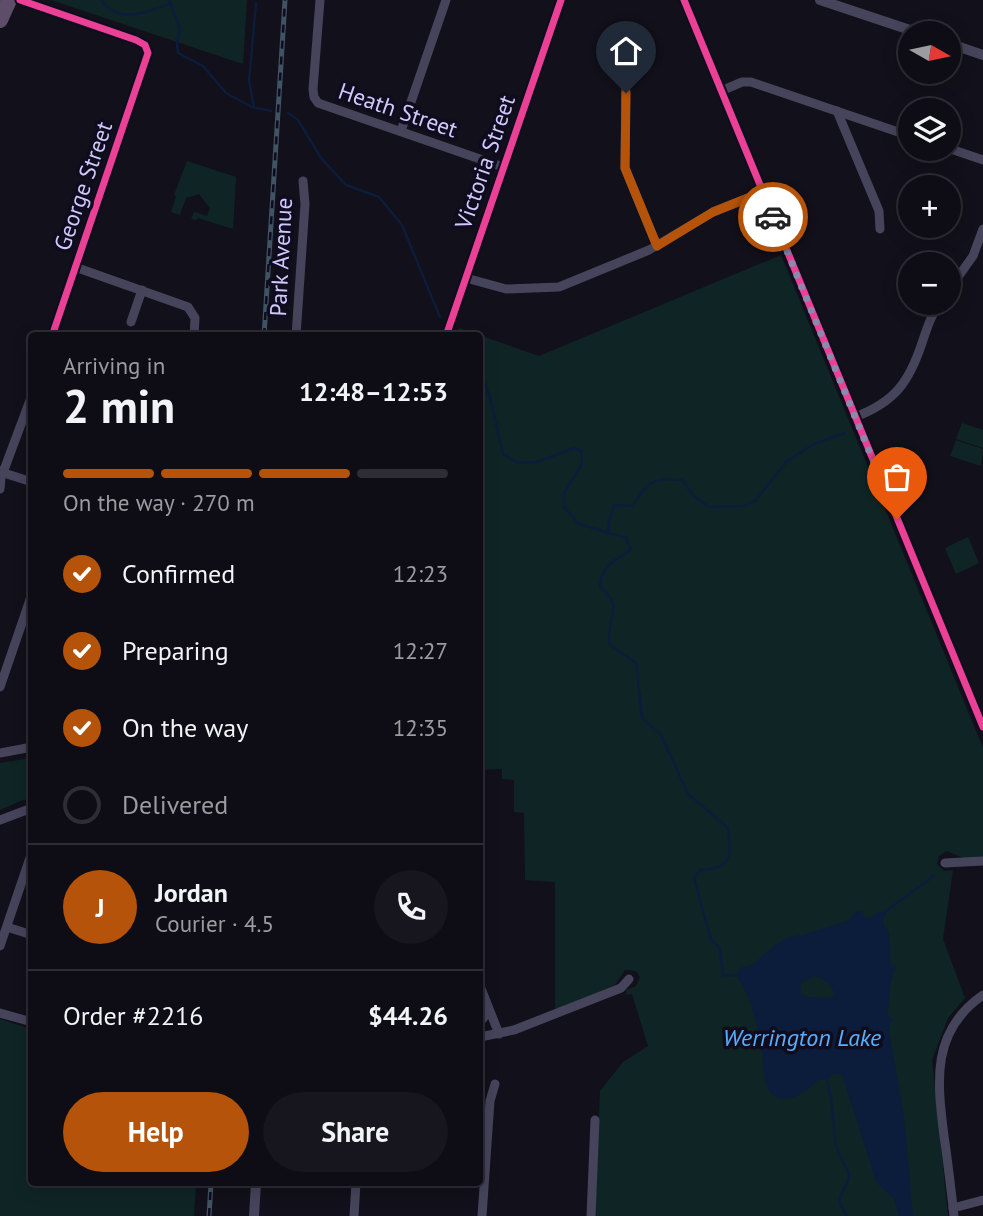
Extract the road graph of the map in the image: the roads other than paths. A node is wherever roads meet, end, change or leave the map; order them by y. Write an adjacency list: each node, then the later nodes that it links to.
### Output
1 (9, 0): 8 (highway)
2 (20, 0): 25 (street, George Street)
3 (320, 0): 15 (street, Heath Street)
4 (446, 0): 15 (street)
5 (561, 0): 19 (street, Victoria Street)
6 (684, 0): 13 (street)
7 (820, 0): 9 (street)
8 (0, 20)
9 (898, 26)
10 (961, 47): 11 (street)
11 (983, 55)
12 (626, 69): 24 (street)
13 (721, 90): 14 (street); 21 (street)
14 (837, 111): 16 (street); 22 (street)
15 (401, 131): 19 (street, Heath Street)
16 (898, 132)
17 (961, 152): 18 (street)
18 (983, 160)
19 (503, 167): 27 (street, Victoria Street)
20 (303, 181): 33 (street, Park Avenue)
21 (763, 192): 24 (street); 36 (street)
22 (880, 229)
23 (983, 229): 26 (street)
24 (657, 246): 27 (street)
25 (75, 267): 28 (street); 31 (street, George Street)
26 (961, 273)
27 (466, 278): 34 (street, Victoria Street)
28 (142, 290): 30 (street); 32 (street)
29 (932, 315): 36 (street)
30 (131, 322)
31 (52, 332)
32 (194, 332)
33 (296, 332)
34 (447, 332)
35 (28, 405): 37 (street)
36 (855, 417): 42 (street)
37 (1, 475): 38 (street); 39 (street)
38 (28, 481)
39 (0, 489)
40 (28, 606): 41 (street)
41 (0, 687)
42 (982, 723)
43 (28, 748): 44 (street)
44 (0, 753)
45 (28, 810): 46 (street)
46 (0, 820)
47 (983, 861): 48 (street)
48 (945, 863)
49 (28, 864): 50 (street)
50 (7, 927): 51 (street); 52 (street)
51 (28, 934)
52 (0, 946)
53 (629, 979): 60 (street)
54 (483, 993): 56 (street)
55 (983, 995): 69 (street)
56 (487, 1004): 58 (street); 60 (street)
57 (0, 1013): 59 (street)
58 (483, 1019)
59 (28, 1021)
60 (499, 1034): 61 (street)
61 (483, 1037)
62 (495, 1084): 64 (street)
63 (595, 1120): 73 (street)
64 (483, 1140)
65 (256, 1186): 70 (street)
66 (356, 1186): 71 (street)
67 (482, 1186): 72 (street)
68 (983, 1200): 69 (street)
69 (954, 1212)
70 (254, 1216)
71 (354, 1216)
72 (482, 1216)
73 (591, 1216)

